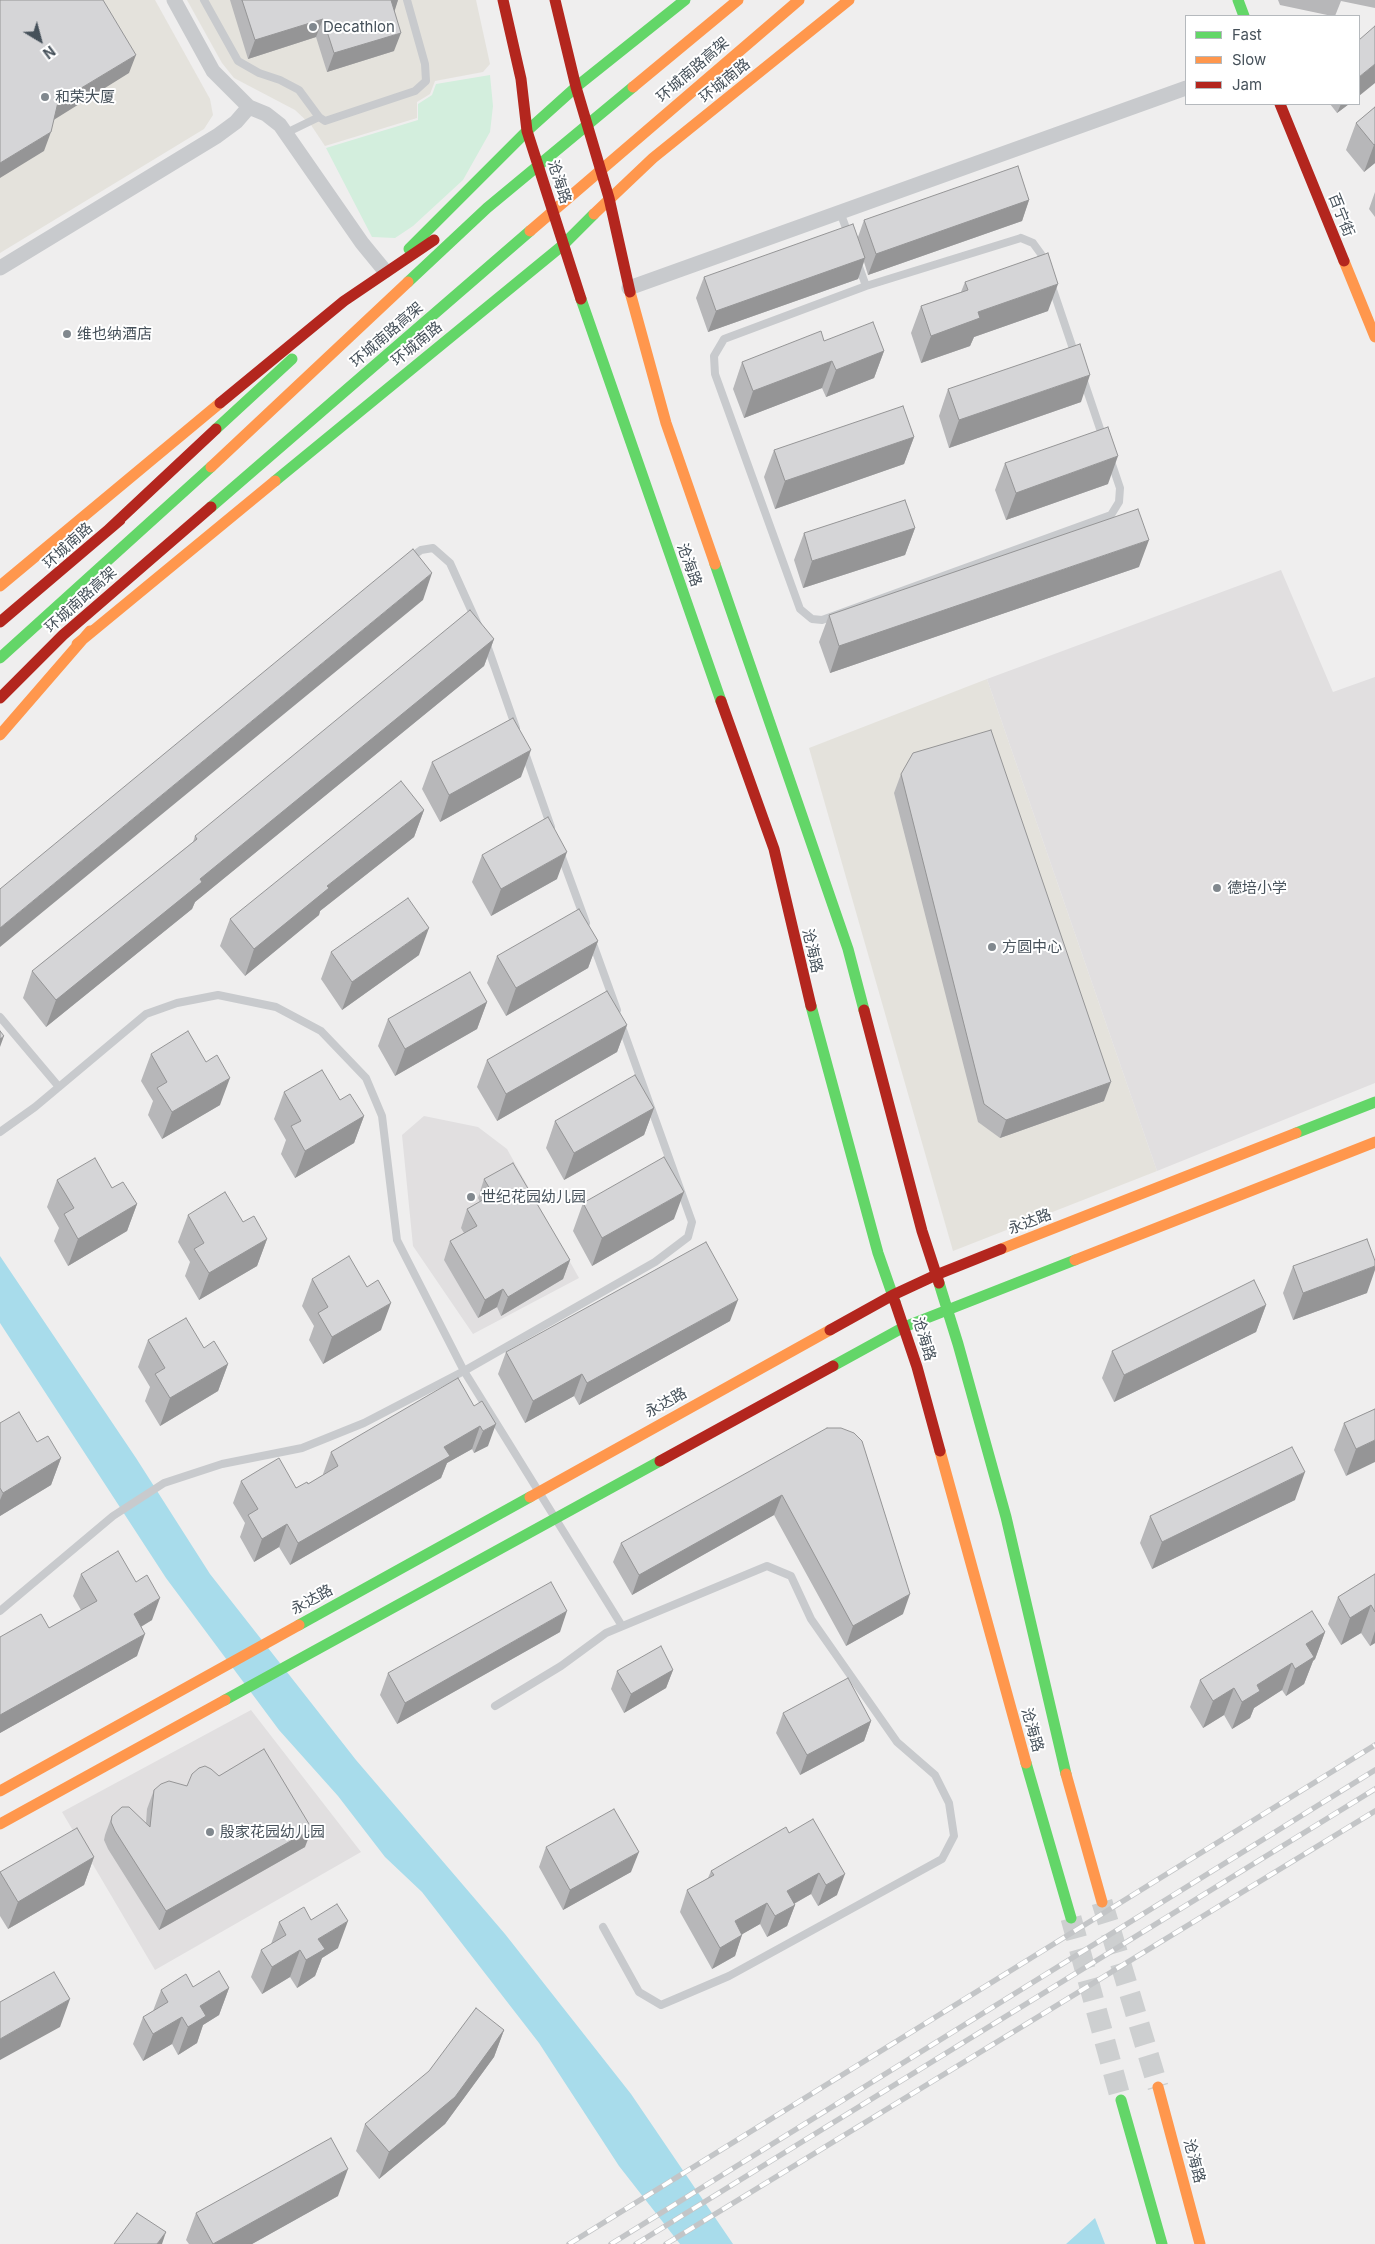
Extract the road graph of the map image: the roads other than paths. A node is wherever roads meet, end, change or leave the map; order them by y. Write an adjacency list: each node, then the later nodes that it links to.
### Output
1 (174, 0): 15 (street)
2 (204, 0): 16 (lane)
3 (406, 0): 16 (lane)
4 (503, 0): 17 (main road, 沧海路)
5 (555, 0): 12 (main road, 沧海路)
6 (685, 0): 12 (main road, 环城南路)
7 (738, 0): 20 (main road, 环城南路高架)
8 (799, 0): 31 (main road, 环城南路高架)
9 (849, 0): 19 (main road, 环城南路)
10 (1238, 0): 11 (main road)
11 (1244, 15)
12 (576, 87): 17 (main road, 环城南路); 19 (main road, 沧海路)
13 (1185, 88): 21 (street)
14 (1280, 105): 29 (main road, 百宁街)
15 (250, 107): 18 (street); 25 (street)
16 (319, 117): 18 (lane)
17 (527, 131): 23 (main road, 沧海路); 26 (main road, 环城南路)
18 (286, 133): 26 (street)
19 (609, 198): 23 (main road, 环城南路); 28 (main road, 沧海路)
20 (487, 208): 33 (main road); 38 (main road, 环城南路高架)
21 (840, 212): 22 (lane); 28 (street)
22 (850, 240)
23 (563, 245): 40 (main road, 环城南路); 50 (main road, 沧海路)
24 (853, 249): 27 (lane)
25 (0, 268)
26 (385, 271): 30 (main road, 环城南路)
27 (866, 286): 27 (lane)
28 (629, 288): 49 (main road, 沧海路)
29 (1375, 337)
30 (120, 520): 34 (main road); 35 (main road, 环城南路)
31 (159, 551): 39 (main road, 环城南路高架); 41 (main road)
32 (406, 562): 36 (lane)
33 (0, 586)
34 (0, 622)
35 (0, 626)
36 (480, 629)
37 (484, 638): 42 (lane)
38 (0, 658)
39 (0, 698)
40 (4, 708)
41 (0, 735)
42 (553, 832)
43 (557, 842): 53 (lane)
44 (0, 1017): 45 (lane)
45 (59, 1087): 47 (lane); 53 (lane)
46 (1375, 1102): 49 (main road, 永达路)
47 (0, 1132)
48 (1375, 1142): 51 (main road)
49 (936, 1275): 50 (main road, 永达路); 51 (main road, 沧海路)
50 (893, 1295): 52 (main road, 沧海路); 54 (main road, 永达路)
51 (948, 1310): 52 (main road); 61 (main road, 沧海路)
52 (904, 1327): 55 (main road); 62 (main road, 沧海路)
53 (464, 1371): 54 (lane); 56 (lane)
54 (538, 1491): 55 (lane); 59 (main road, 永达路)
55 (555, 1518): 57 (lane); 60 (main road)
56 (0, 1611)
57 (622, 1626): 58 (lane); 63 (lane)
58 (495, 1706)
59 (0, 1791)
60 (0, 1824)
61 (1102, 1902)
62 (1071, 1918)
63 (603, 1927)
64 (1158, 2087): 67 (main road, 沧海路)
65 (1121, 2100): 66 (main road)
66 (1162, 2244)
67 (1200, 2244)

